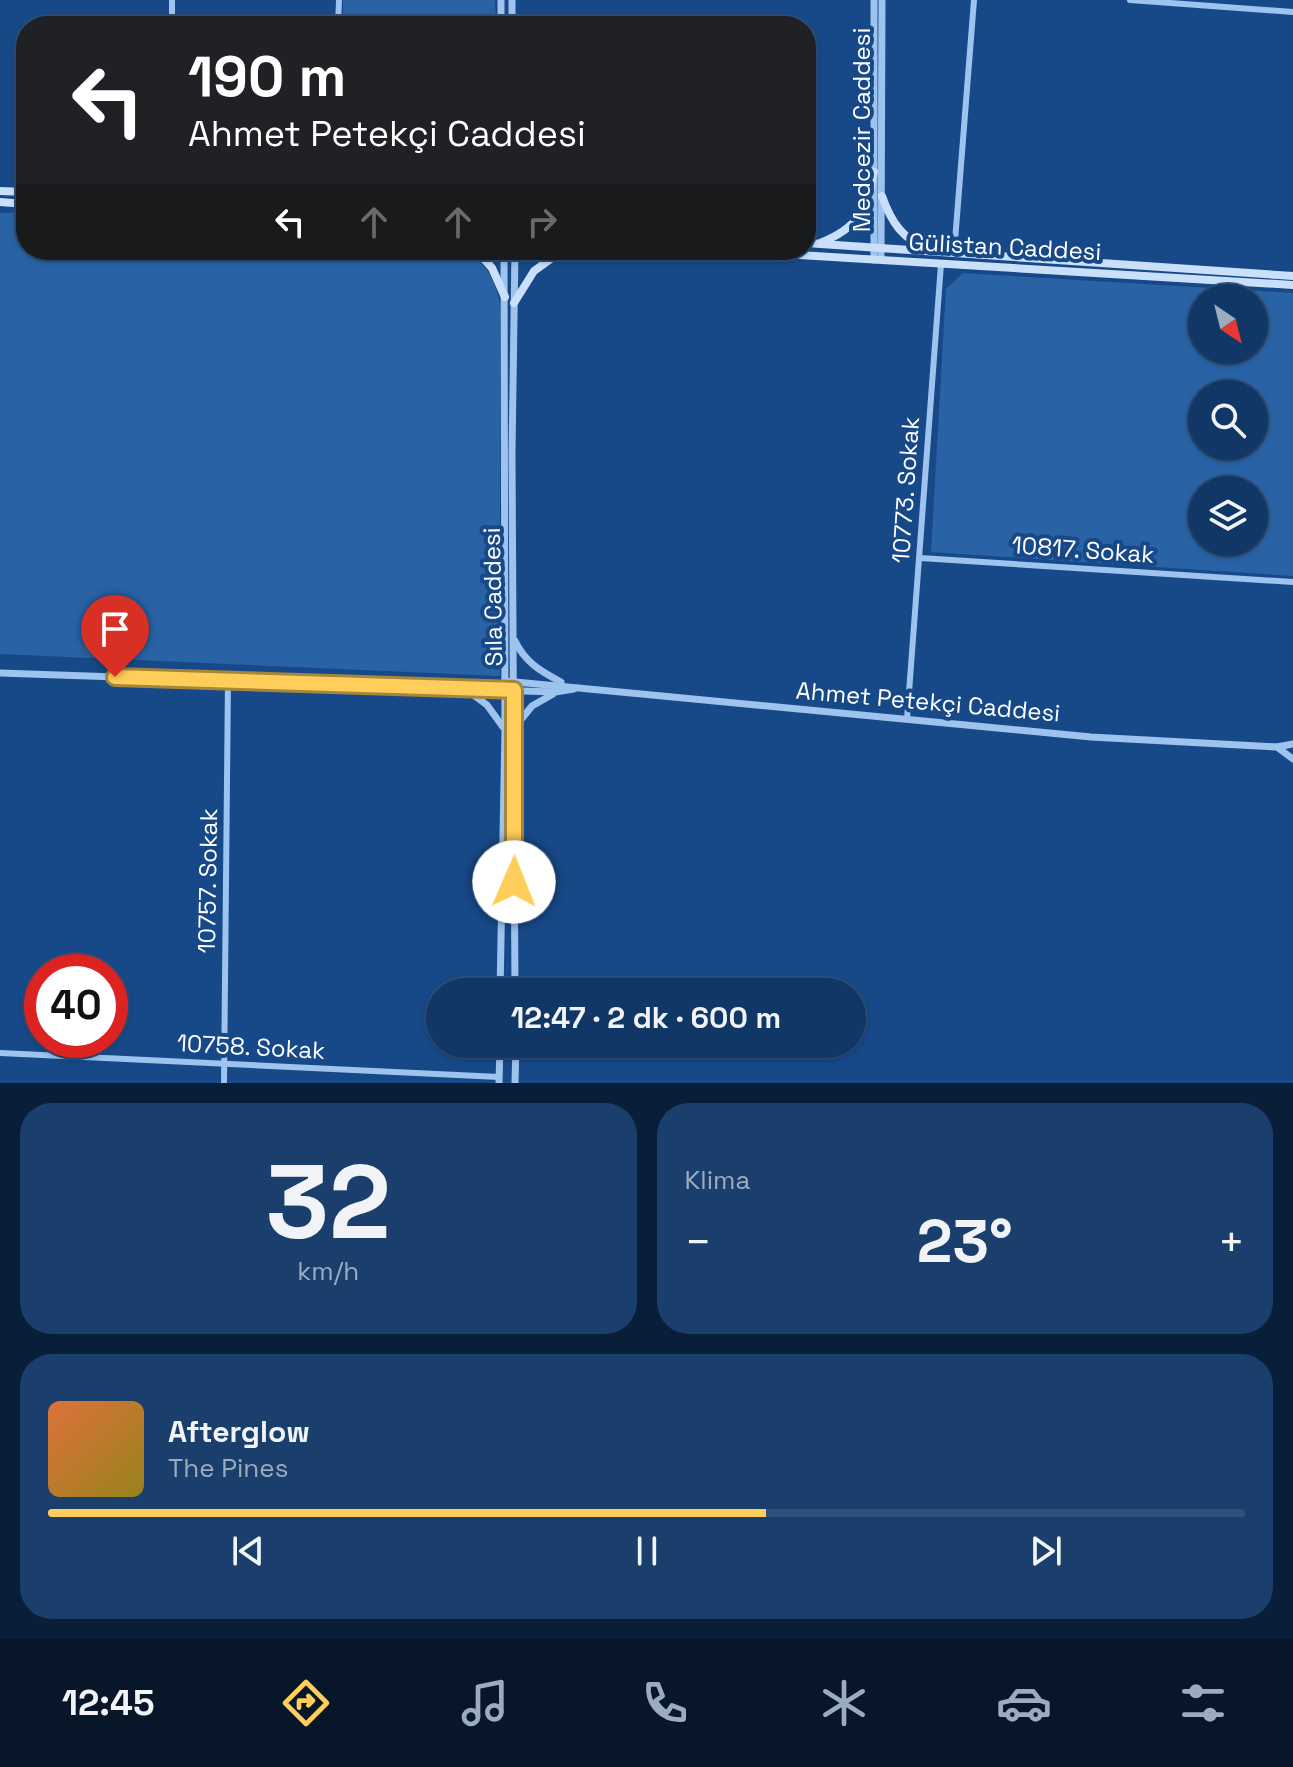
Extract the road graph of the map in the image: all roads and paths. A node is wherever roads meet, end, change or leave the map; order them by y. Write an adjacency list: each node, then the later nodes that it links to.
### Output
1 (874, 0): 6 (street, Medcezir Caddesi)
2 (882, 0): 7 (street, Medcezir Caddesi)
3 (974, 0): 11 (street)
4 (1130, 0): 5 (street)
5 (1293, 12)
6 (874, 172): 8 (main road); 9 (street, Medcezir Caddesi)
7 (882, 196): 9 (street, Medcezir Caddesi); 10 (main road)
8 (818, 243): 9 (main road, Gülistan Caddesi)
9 (878, 248): 10 (main road, Gülistan Caddesi); 17 (street, Medcezir Caddesi)
10 (937, 253): 11 (main road, Gülistan Caddesi)
11 (954, 254): 19 (main road, Gülistan Caddesi)
12 (816, 256): 17 (main road, Gülistan Caddesi)
13 (485, 260): 21 (main road)
14 (504, 260): 21 (street, Sıla Caddesi)
15 (515, 260): 22 (street, Sıla Caddesi)
16 (549, 260): 22 (main road)
17 (877, 260): 18 (main road, Gülistan Caddesi)
18 (941, 264): 20 (main road, Gülistan Caddesi); 23 (street, 10773. Sokak)
19 (1293, 276)
20 (1293, 285)
21 (505, 297): 28 (street, Sıla Caddesi)
22 (514, 303): 25 (street, Sıla Caddesi)
23 (920, 558): 24 (street, 10817. Sokak); 32 (street, 10773. Sokak)
24 (1293, 582)
25 (514, 636): 29 (street, Sıla Caddesi); 31 (street)
26 (0, 673): 27 (street, Ahmet Petekçi Caddesi)
27 (228, 679): 30 (street, Ahmet Petekçi Caddesi); 43 (street, 10757. Sokak)
28 (505, 685): 29 (street, Ahmet Petekçi Caddesi); 30 (street, Ahmet Petekçi Caddesi); 34 (street, Sıla Caddesi)
29 (514, 686): 31 (street, Ahmet Petekçi Caddesi); 33 (street, Sıla Caddesi)
30 (462, 688): 34 (street)
31 (566, 688): 32 (street, Ahmet Petekçi Caddesi); 33 (street)
32 (907, 719): 36 (street, Ahmet Petekçi Caddesi)
33 (514, 729): 39 (street, Sıla Caddesi)
34 (505, 730): 38 (street, Sıla Caddesi)
35 (1293, 744): 36 (street, Ahmet Petekçi Caddesi)
36 (1277, 747): 37 (street)
37 (1293, 759)
38 (500, 978)
39 (515, 978)
40 (0, 1053): 43 (street, 10758. Sokak)
41 (500, 1058): 44 (street)
42 (516, 1058): 46 (street)
43 (224, 1064): 44 (street, 10758. Sokak); 45 (street, 10757. Sokak)
44 (499, 1080)
45 (224, 1083)
46 (515, 1083)

